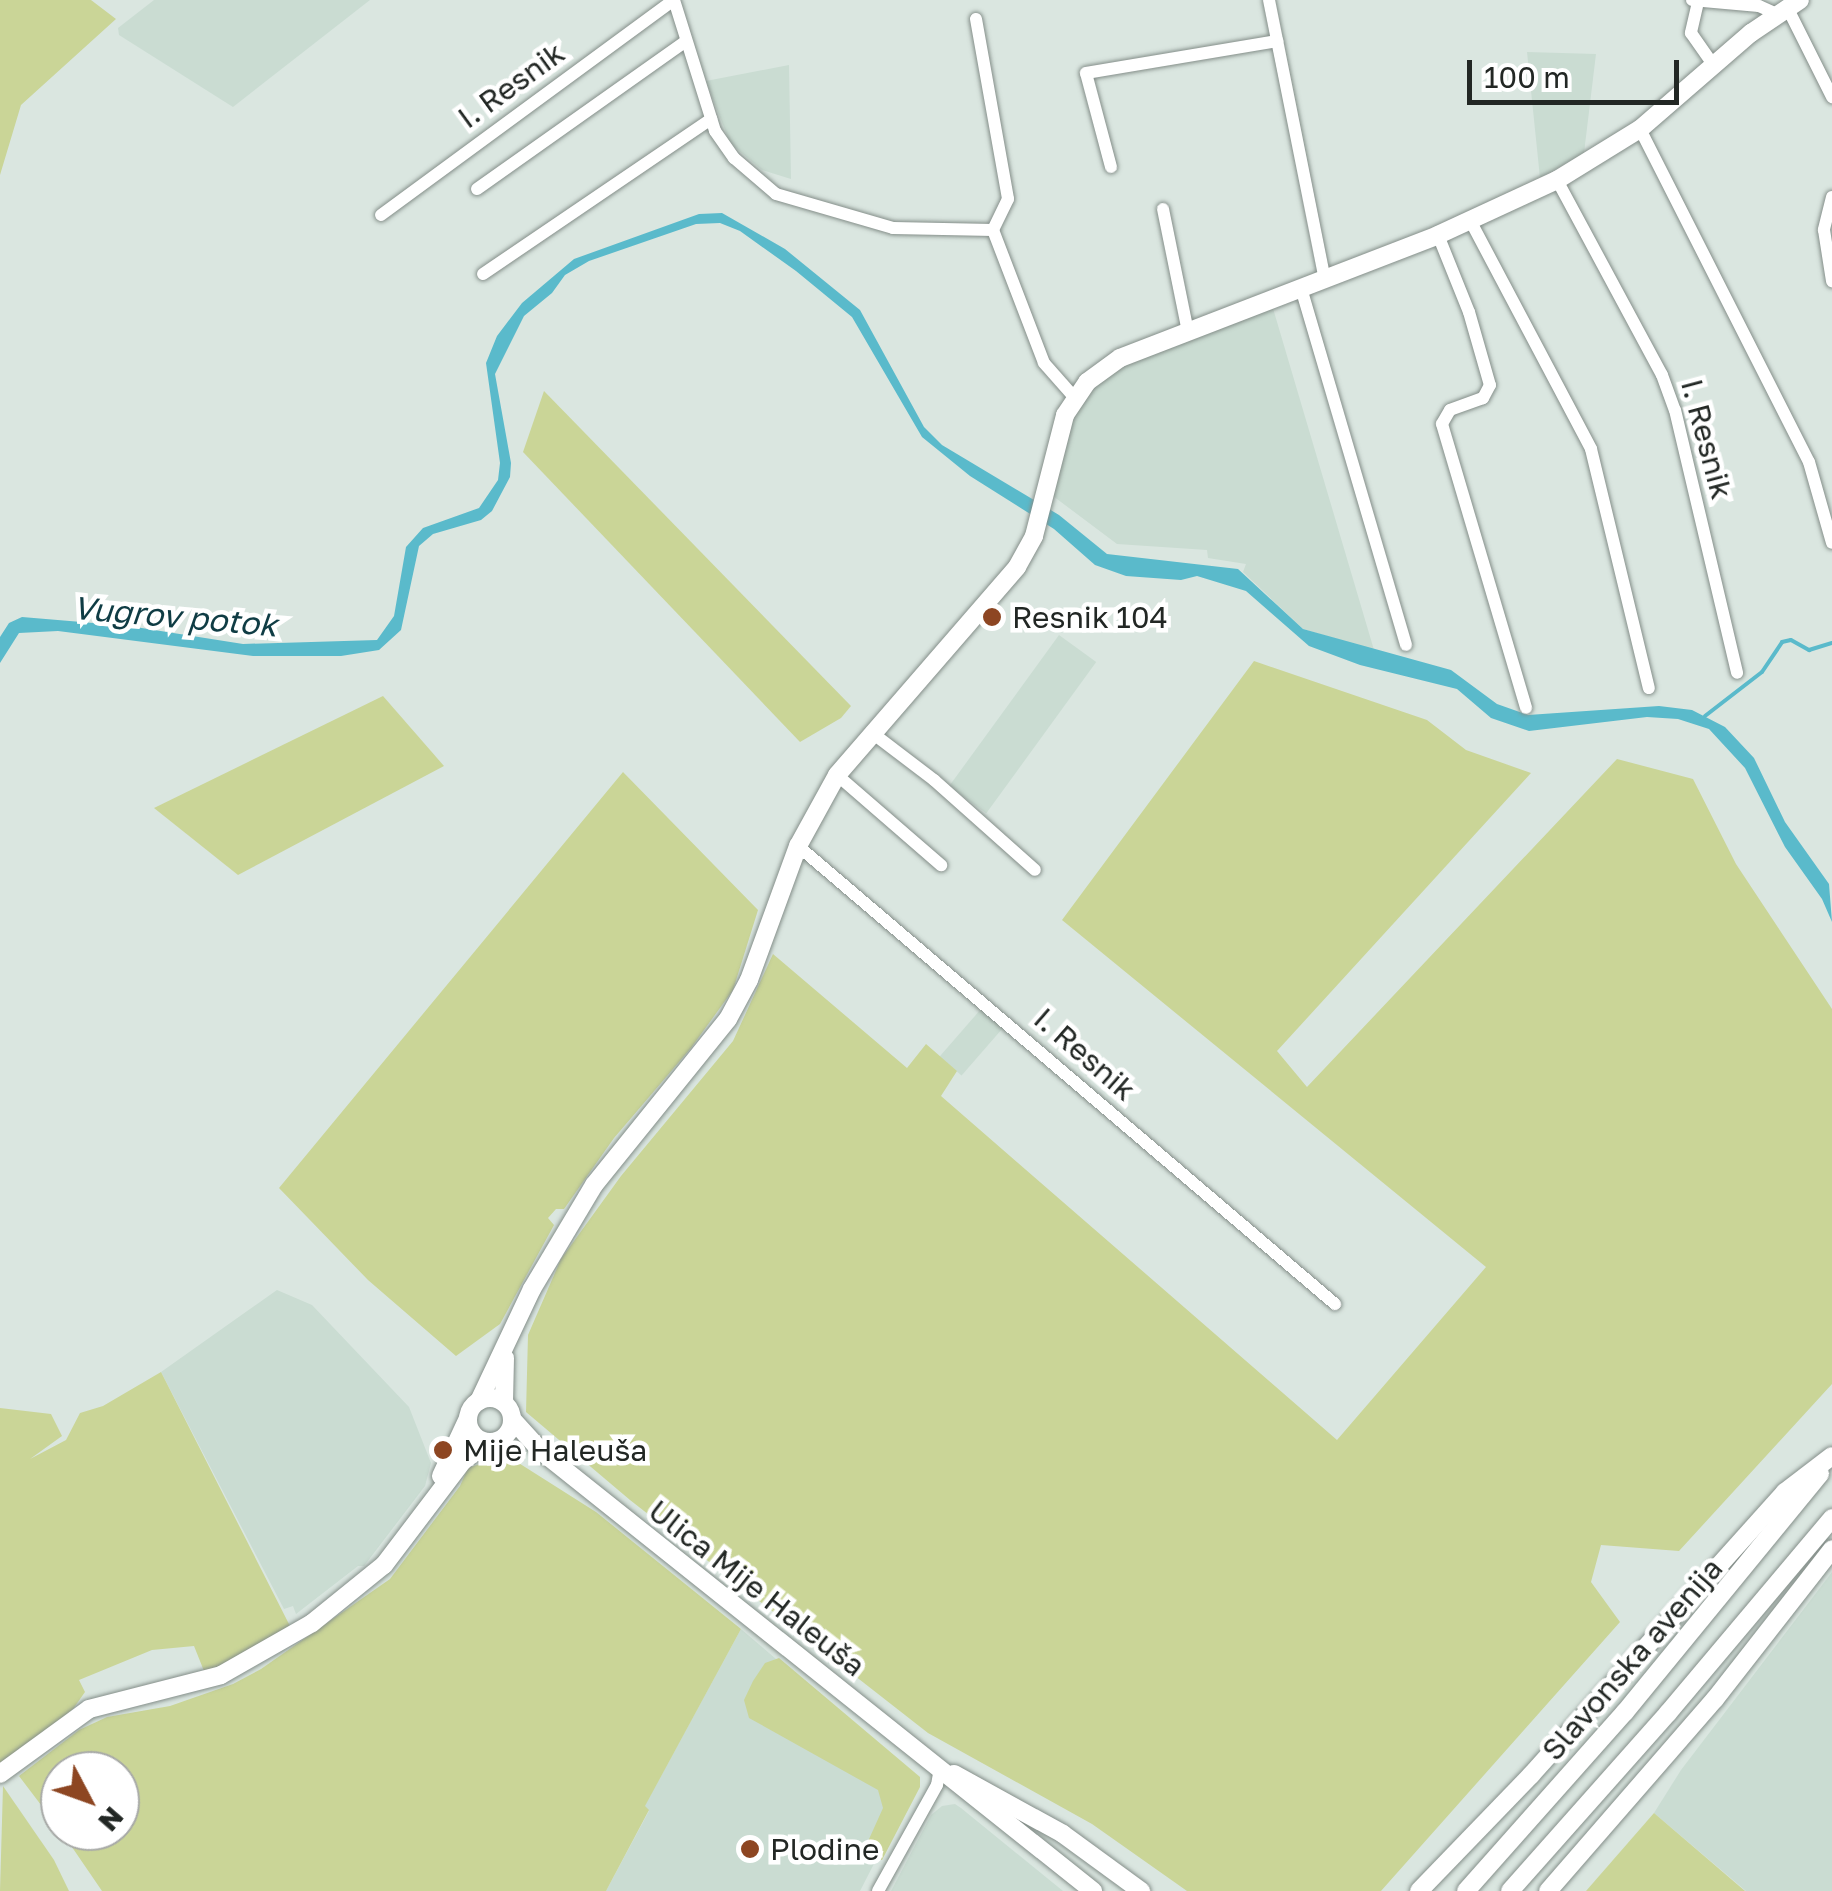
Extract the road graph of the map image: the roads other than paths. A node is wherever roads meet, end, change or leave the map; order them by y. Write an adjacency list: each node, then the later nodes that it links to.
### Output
1 (674, 0): 6 (street, I. Resnik); 17 (street, I. Resnik)
2 (1269, 0): 7 (street)
3 (1695, 1): 4 (street); 8 (street)
4 (1788, 7): 8 (main road); 9 (street)
5 (976, 18): 19 (street)
6 (686, 41): 10 (street, I. Resnik); 14 (street)
7 (1277, 42): 12 (street); 22 (street)
8 (1713, 64): 11 (main road)
9 (1832, 97)
10 (711, 119): 19 (street, I. Resnik); 21 (street)
11 (1640, 129): 13 (main road); 27 (street)
12 (1111, 167)
13 (1557, 180): 18 (main road); 29 (street, I. Resnik)
14 (477, 189)
15 (1832, 197): 23 (street)
16 (1163, 210): 25 (street)
17 (381, 214)
18 (1471, 222): 20 (main road); 30 (street)
19 (993, 230): 26 (street)
20 (1438, 235): 22 (main road); 31 (street)
21 (482, 274)
22 (1325, 280): 24 (main road)
23 (1832, 280)
24 (1302, 288): 25 (main road); 28 (street)
25 (1188, 332): 26 (main road)
26 (1075, 398): 32 (main road)
27 (1832, 543)
28 (1406, 646)
29 (1737, 673)
30 (1649, 688)
31 (1526, 708)
32 (871, 732): 33 (main road); 36 (street)
33 (837, 774): 34 (main road); 35 (street)
34 (798, 846): 37 (street, I. Resnik); 38 (main road)
35 (941, 865)
36 (1035, 870)
37 (1335, 1304)
38 (513, 1325): 39 (main road); 40 (main road)
39 (474, 1409): 40 (main road); 41 (main road); 44 (main road)
40 (508, 1411): 41 (main road); 42 (main road, Ulica Mije Haleuša)
41 (492, 1442): 42 (main road, Ulica Mije Haleuša); 44 (main road)
42 (540, 1451): 47 (main road, Ulica Mije Haleuša)
43 (1832, 1457): 52 (main road); 53 (main road, Slavonska avenija)
44 (430, 1504): 48 (main road)
45 (1832, 1518): 54 (main road, Slavonska avenija)
46 (1832, 1549): 55 (main road)
47 (940, 1768): 49 (street); 50 (main road, Ulica Mije Haleuša); 51 (main road, Ulica Mije Haleuša)
48 (0, 1774)
49 (878, 1891)
50 (1093, 1891)
51 (1141, 1891)
52 (1419, 1891)
53 (1466, 1891)
54 (1510, 1891)
55 (1548, 1891)

